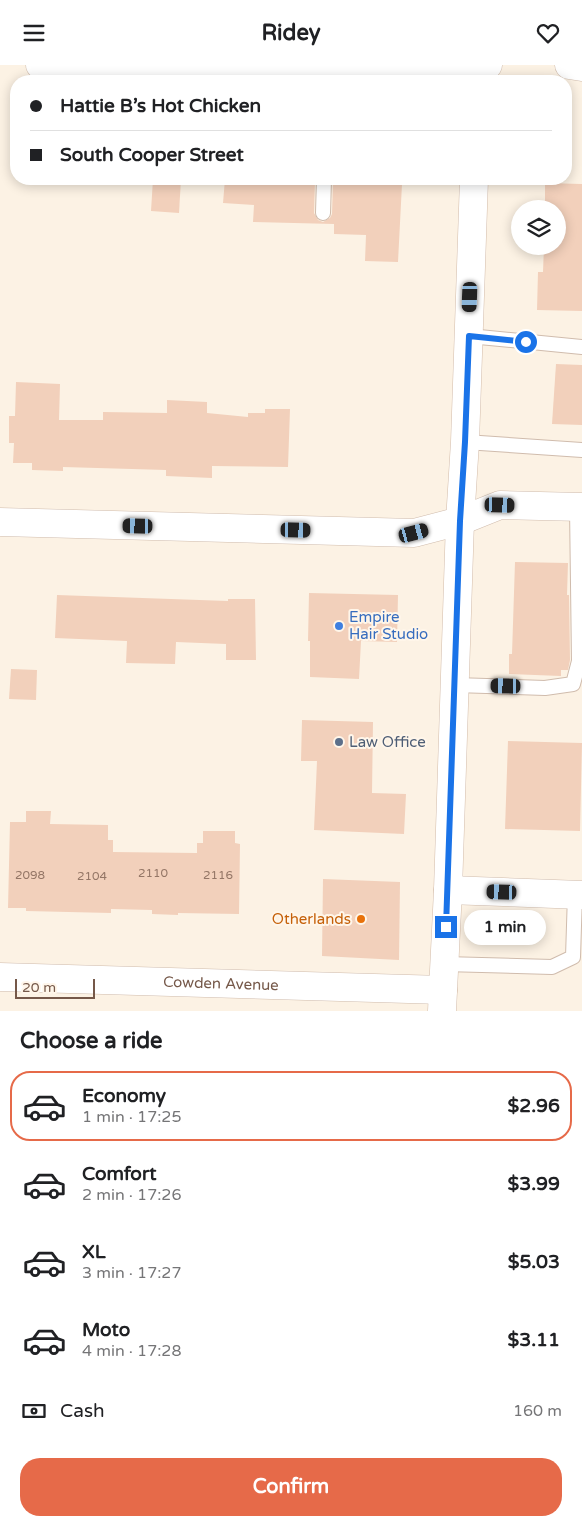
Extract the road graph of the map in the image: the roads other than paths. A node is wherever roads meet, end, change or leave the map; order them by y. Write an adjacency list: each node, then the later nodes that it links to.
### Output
1 (40, 65): 5 (street)
2 (569, 65): 3 (street)
3 (582, 67)
4 (481, 70): 6 (street)
5 (278, 75)
6 (442, 75)
7 (324, 185): 9 (lane)
8 (474, 185): 10 (street)
9 (323, 213)
10 (469, 336): 11 (lane); 12 (street)
11 (582, 347)
12 (465, 442): 13 (lane); 15 (street)
13 (582, 450)
14 (579, 507): 15 (street); 17 (lane)
15 (460, 521): 16 (street); 17 (street)
16 (0, 523)
17 (455, 685): 18 (street)
18 (448, 889): 19 (street); 20 (street)
19 (578, 895): 20 (lane)
20 (444, 963): 22 (street)
21 (0, 977): 22 (street, Cowden Avenue)
22 (442, 1001)

